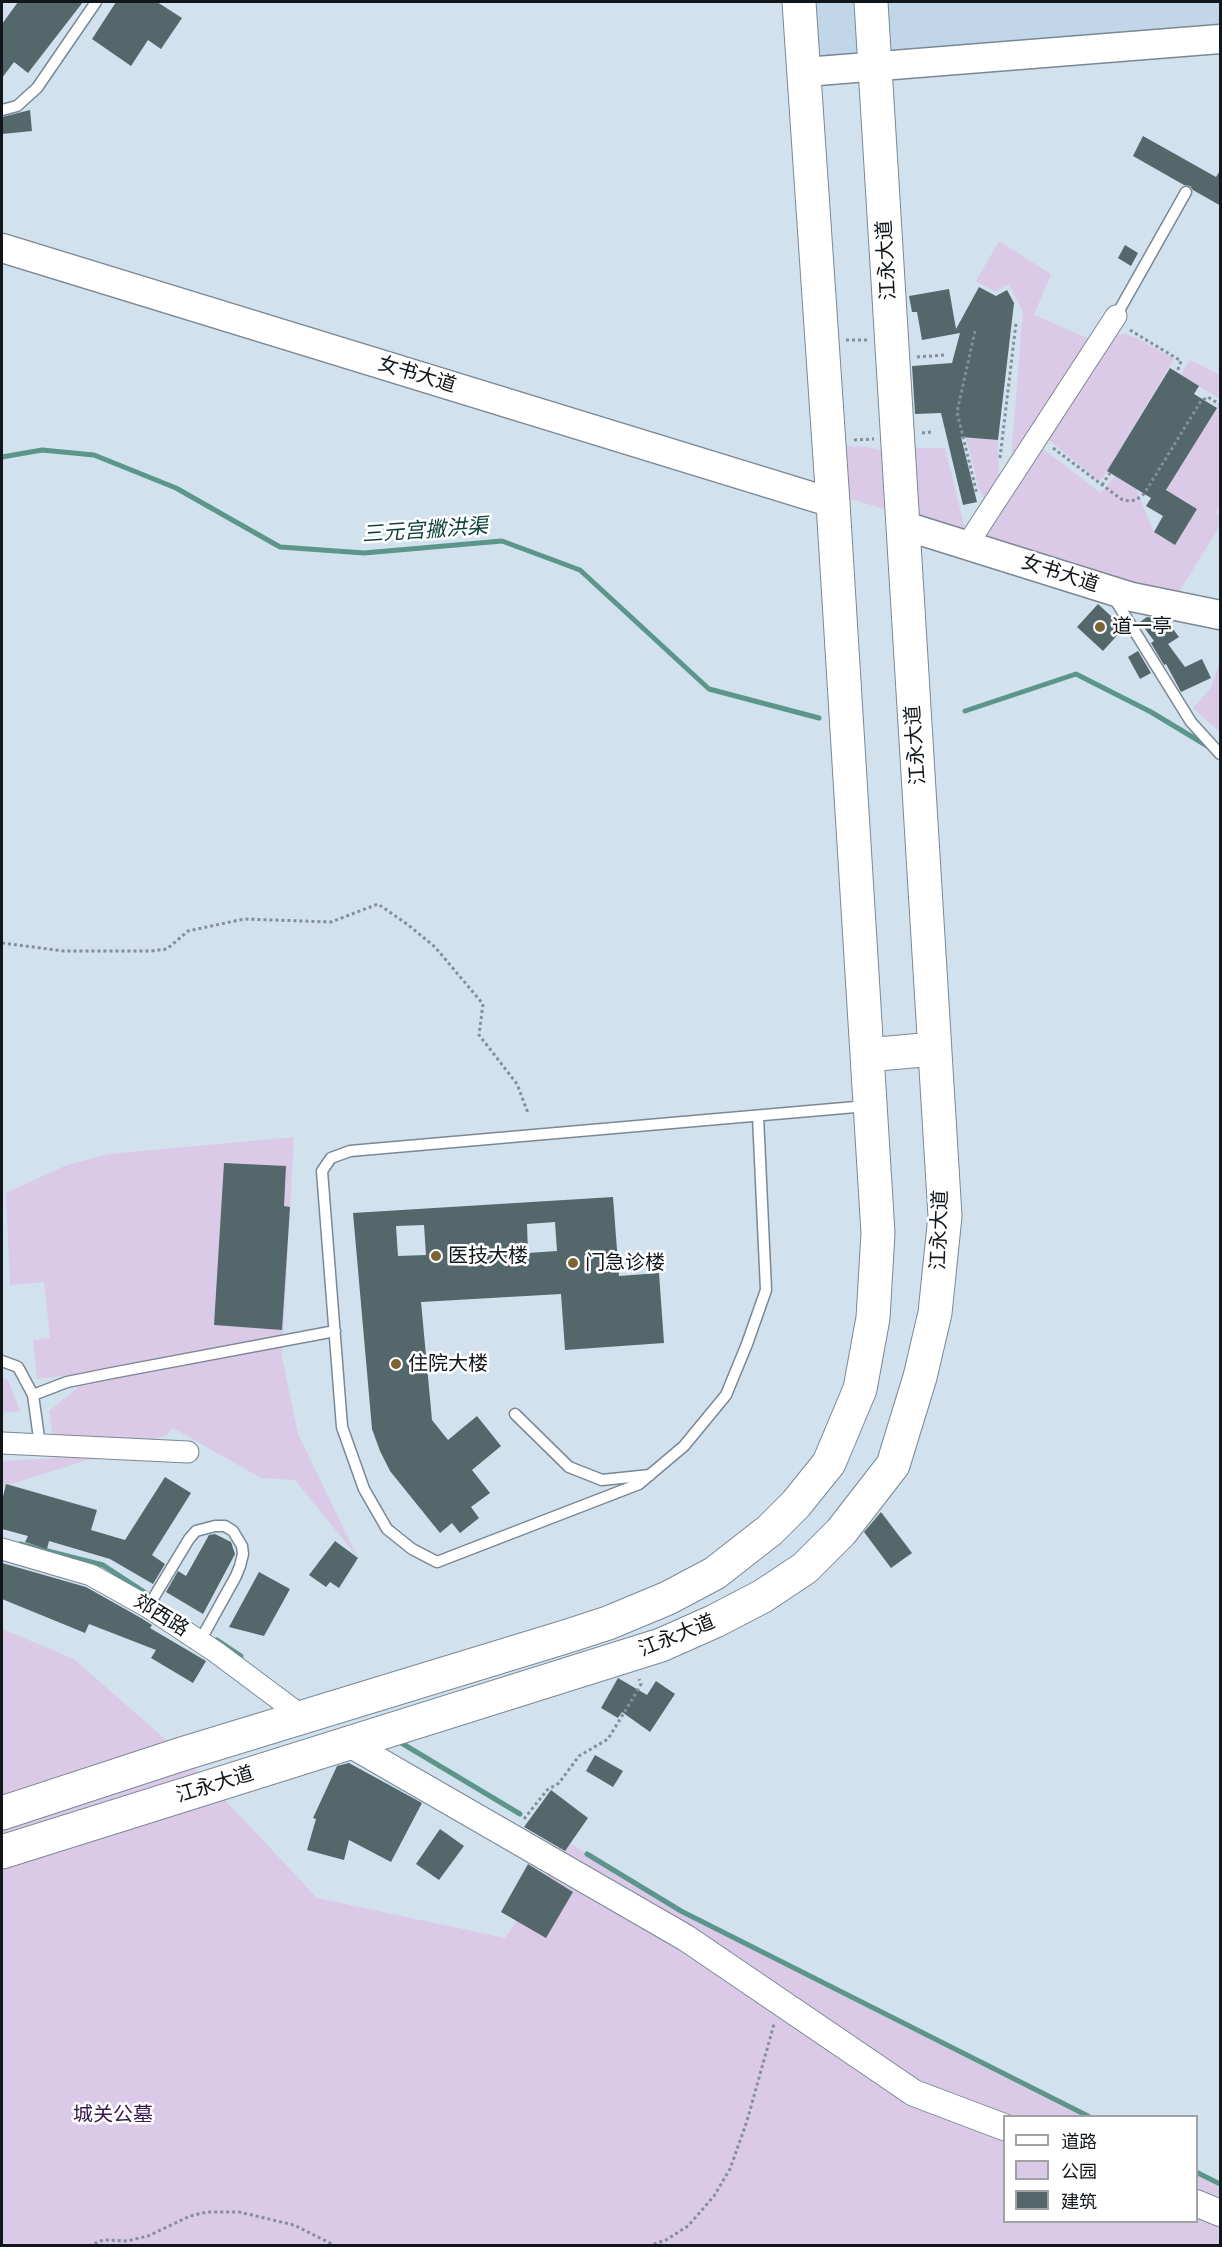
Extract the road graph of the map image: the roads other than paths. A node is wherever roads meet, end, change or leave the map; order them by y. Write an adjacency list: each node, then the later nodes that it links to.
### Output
1 (96, 2): 8 (lane)
2 (799, 2): 7 (main road, 江永大道)
3 (871, 2): 6 (main road, 江永大道)
4 (1221, 39): 6 (main road)
5 (1221, 57): 6 (main road)
6 (876, 75): 7 (main road); 13 (main road, 江永大道)
7 (805, 81): 12 (main road, 江永大道)
8 (2, 110)
9 (1185, 192): 11 (lane)
10 (2, 248): 12 (main road, 女书大道)
11 (1115, 318): 14 (street)
12 (833, 503): 19 (main road, 江永大道)
13 (902, 525): 14 (main road, 女书大道); 18 (main road, 江永大道)
14 (967, 545): 15 (main road, 女书大道)
15 (1109, 590): 16 (main road, 女书大道); 17 (lane)
16 (1221, 615)
17 (1221, 754)
18 (934, 1049): 19 (main road); 34 (main road, 江永大道)
19 (867, 1055): 20 (main road, 江永大道)
20 (870, 1106): 21 (lane); 33 (main road, 江永大道)
21 (758, 1116): 22 (lane); 29 (lane)
22 (335, 1331): 24 (lane); 29 (lane)
23 (2, 1361): 24 (lane)
24 (33, 1395): 27 (lane)
25 (515, 1414): 29 (lane)
26 (2, 1443): 27 (street)
27 (40, 1445): 28 (street)
28 (188, 1452)
29 (650, 1475)
30 (2, 1549): 31 (street, 郊西路)
31 (151, 1601): 32 (street, 郊西路); 32 (lane)
32 (203, 1635): 33 (street, 郊西路)
33 (303, 1717): 35 (main road, 江永大道)
34 (348, 1743): 36 (main road, 江永大道); 37 (street)
35 (2, 1813)
36 (2, 1852)
37 (1003, 2126)
38 (1198, 2203): 39 (street)
39 (1221, 2213)

